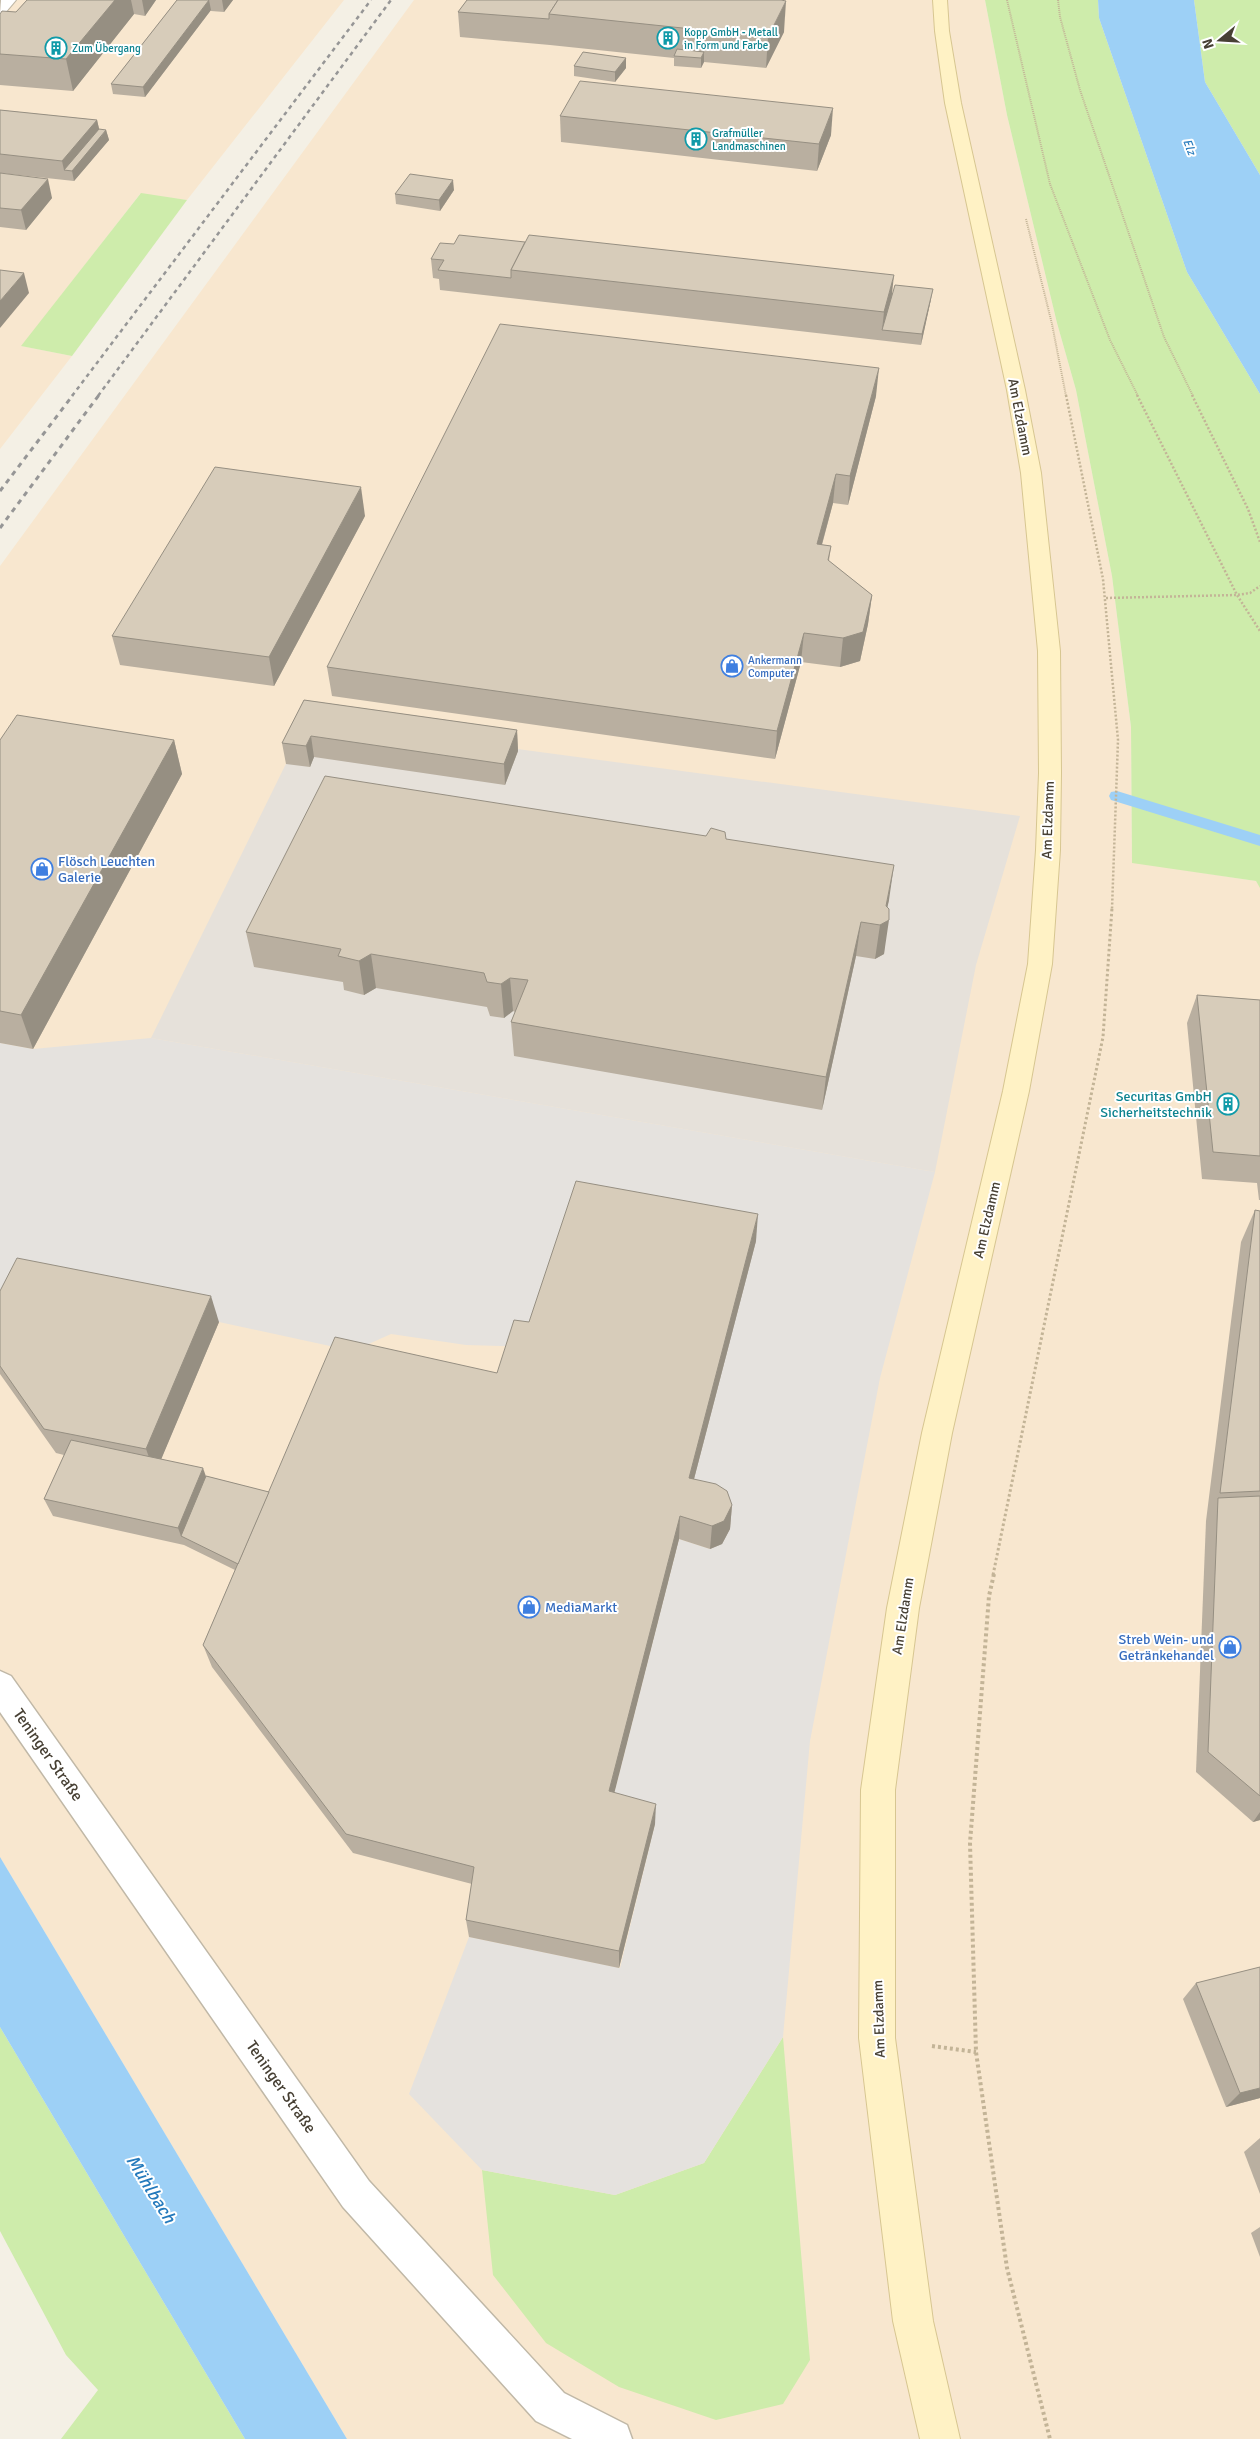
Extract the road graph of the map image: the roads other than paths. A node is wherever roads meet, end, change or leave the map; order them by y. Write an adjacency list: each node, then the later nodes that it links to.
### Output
1 (9, 0): 3 (street)
2 (940, 0): 6 (street, Am Elzdamm)
3 (0, 10)
4 (0, 1686): 5 (lane, Teninger Straße)
5 (613, 2439)
6 (940, 2439)

